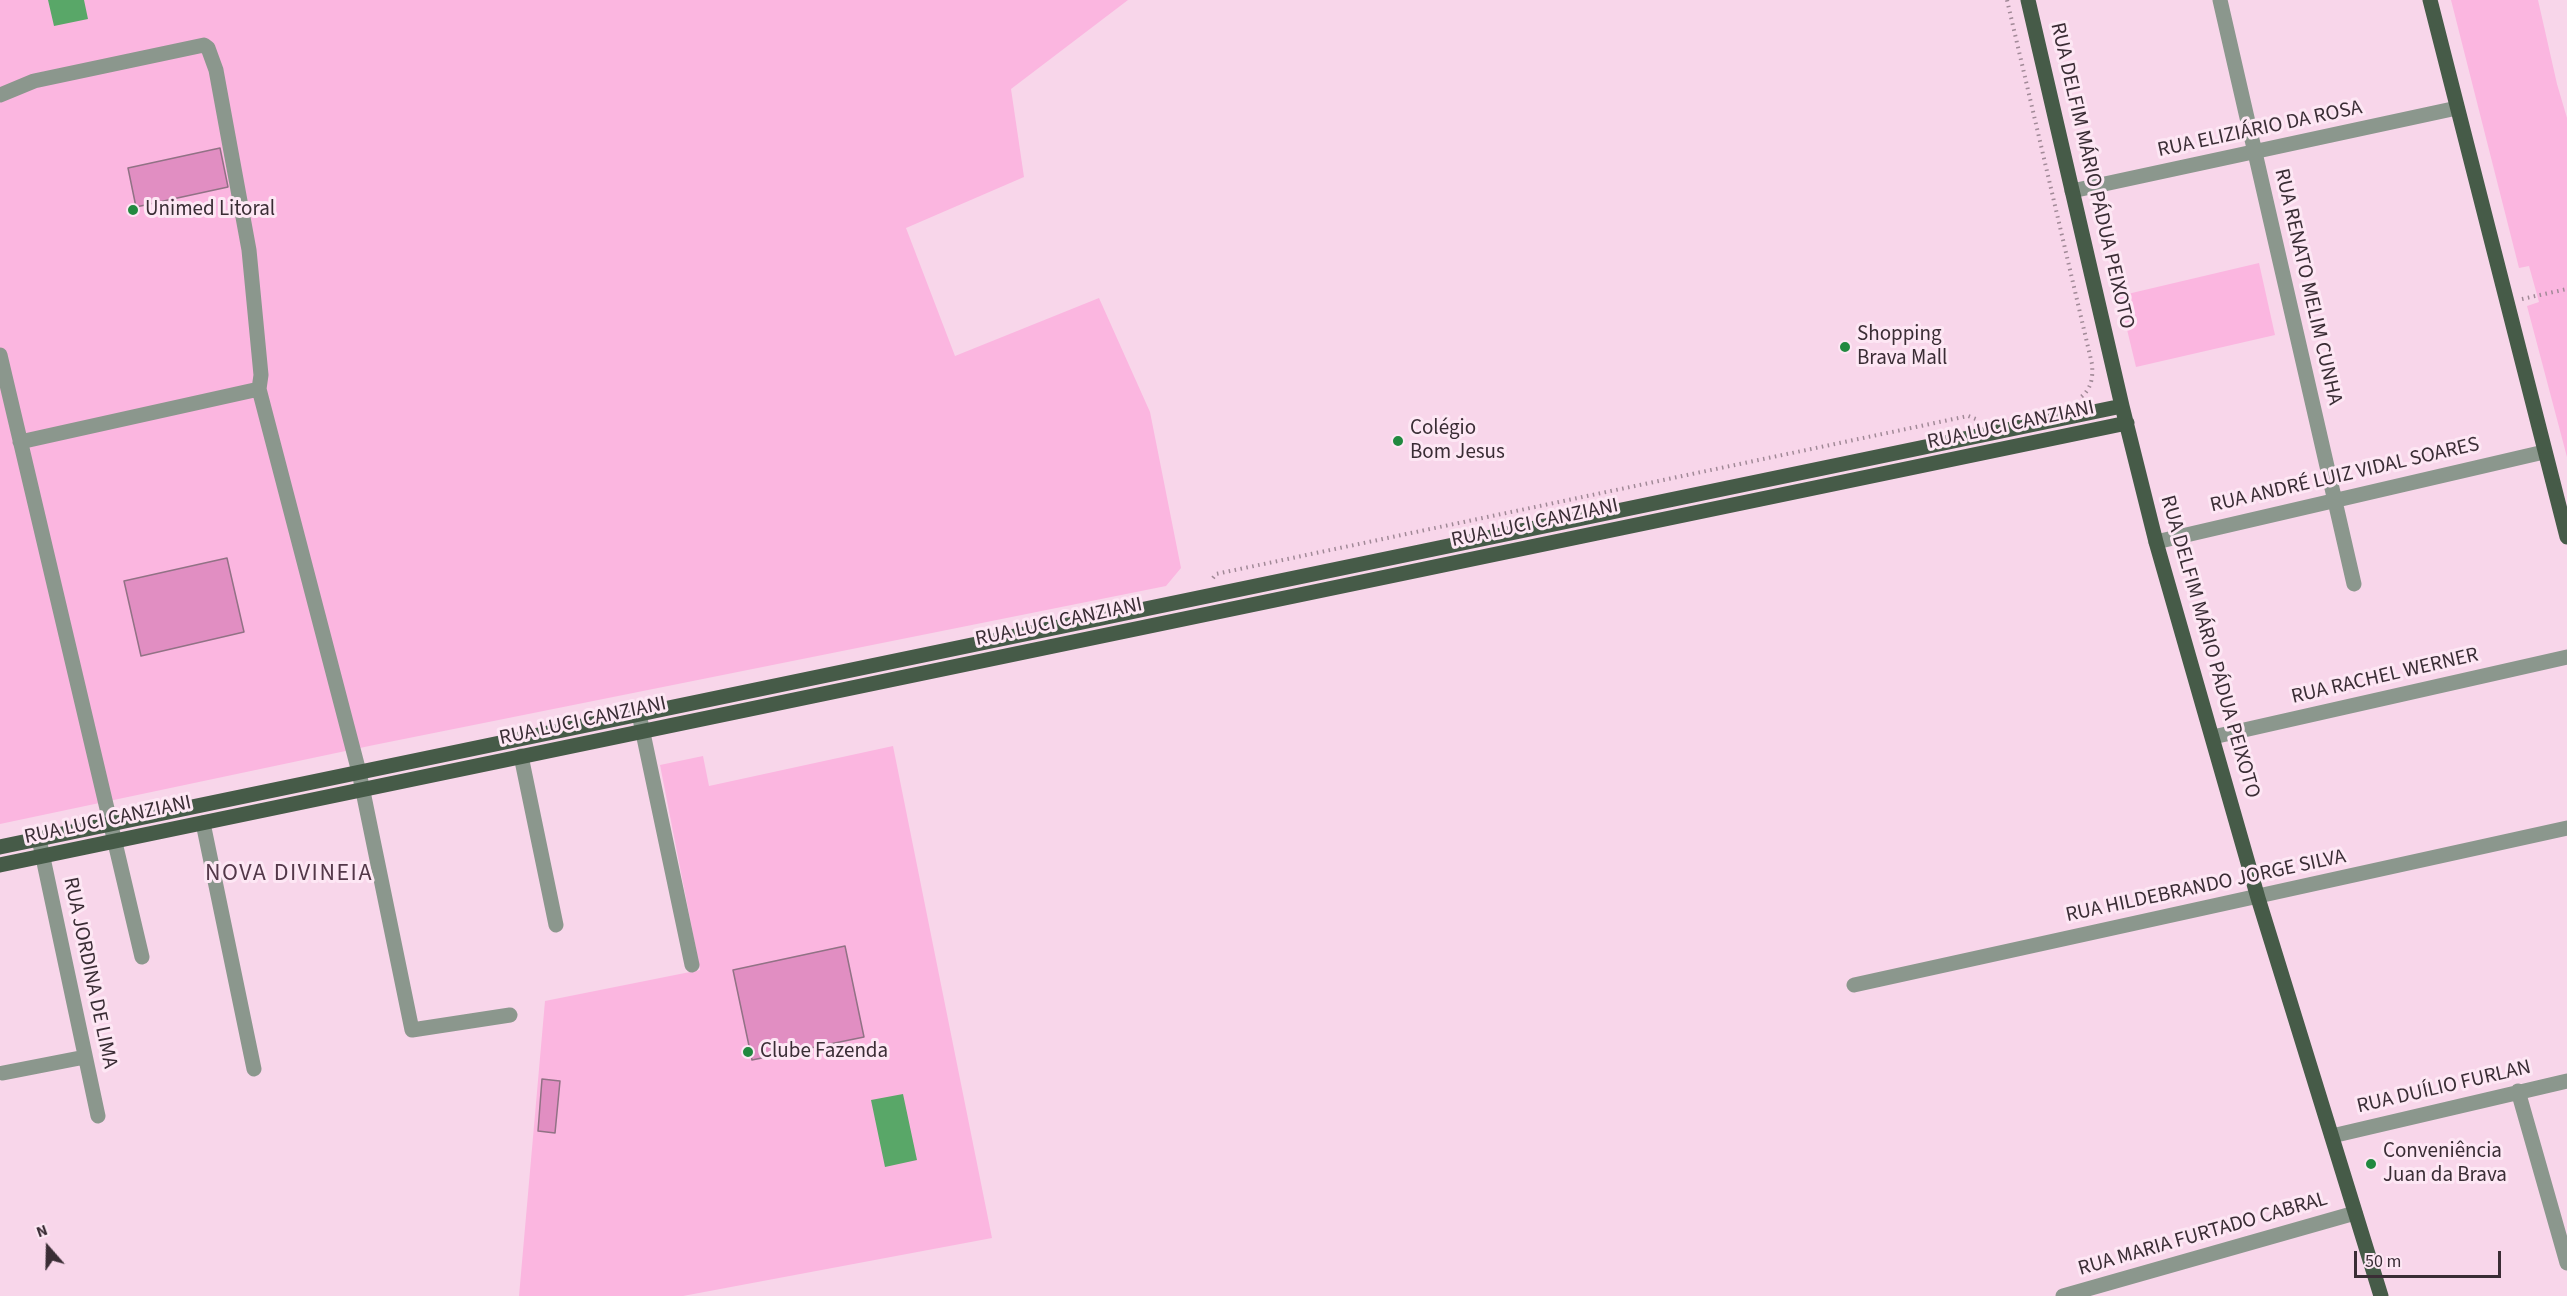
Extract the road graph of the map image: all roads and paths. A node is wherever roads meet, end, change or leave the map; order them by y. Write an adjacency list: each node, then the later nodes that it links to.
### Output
1 (2007, 0): 13 (path)
2 (2028, 0): 8 (main road, RUA DELFIM MÁRIO PÁDUA PEIXOTO)
3 (2220, 0): 7 (street, RUA RENATO MELIM CUNHA)
4 (2430, 0): 6 (main road)
5 (0, 95): 12 (street)
6 (2457, 108): 7 (street, RUA ELIZIÁRIO DA ROSA); 18 (main road)
7 (2254, 153): 8 (street, RUA ELIZIÁRIO DA ROSA); 19 (street, RUA RENATO MELIM CUNHA)
8 (2072, 191): 14 (main road, RUA DELFIM MÁRIO PÁDUA PEIXOTO)
9 (2567, 289): 10 (path)
10 (2522, 300)
11 (0, 355): 17 (street)
12 (259, 389): 17 (street); 29 (street)
13 (2073, 402)
14 (2122, 406): 16 (main road, RUA DELFIM MÁRIO PÁDUA PEIXOTO); 23 (main road, RUA LUCI CANZIANI)
15 (1984, 422): 23 (path)
16 (2127, 423): 21 (main road, RUA DELFIM MÁRIO PÁDUA PEIXOTO); 26 (main road, RUA LUCI CANZIANI)
17 (20, 442): 32 (street)
18 (2544, 452): 19 (street, RUA ANDRÉ LUIZ VIDAL SOARES); 20 (main road)
19 (2335, 499): 21 (street, RUA ANDRÉ LUIZ VIDAL SOARES); 22 (street, RUA RENATO MELIM CUNHA)
20 (2567, 537)
21 (2156, 542): 27 (main road, RUA DELFIM MÁRIO PÁDUA PEIXOTO)
22 (2354, 584)
23 (1191, 599): 25 (main road, RUA LUCI CANZIANI)
24 (2567, 657): 27 (street, RUA RACHEL WERNER)
25 (639, 714): 26 (street); 29 (main road, RUA LUCI CANZIANI)
26 (642, 731): 28 (main road, RUA LUCI CANZIANI); 42 (street)
27 (2213, 738): 39 (main road, RUA DELFIM MÁRIO PÁDUA PEIXOTO)
28 (521, 756): 30 (main road, RUA LUCI CANZIANI); 40 (street)
29 (360, 772): 30 (street); 32 (main road, RUA LUCI CANZIANI)
30 (363, 789): 31 (main road, RUA LUCI CANZIANI); 44 (street)
31 (203, 823): 35 (main road, RUA LUCI CANZIANI); 46 (street)
32 (110, 824): 34 (main road, RUA LUCI CANZIANI); 35 (street)
33 (2567, 828): 39 (street, RUA HILDEBRANDO JORGE SILVA)
34 (39, 839): 36 (main road, RUA LUCI CANZIANI); 37 (street, RUA JORDINA DE LIMA)
35 (114, 841): 37 (main road, RUA LUCI CANZIANI); 41 (street)
36 (0, 847)
37 (43, 856): 38 (main road, RUA LUCI CANZIANI); 45 (street, RUA JORDINA DE LIMA)
38 (0, 865)
39 (2258, 898): 43 (street, RUA HILDEBRANDO JORGE SILVA); 51 (main road, RUA DELFIM MÁRIO PÁDUA PEIXOTO)
40 (556, 925)
41 (142, 957)
42 (692, 965)
43 (1854, 985)
44 (510, 1015)
45 (85, 1057): 47 (street); 50 (street, RUA JORDINA DE LIMA)
46 (254, 1069)
47 (3, 1073)
48 (2567, 1081): 49 (street, RUA DUÍLIO FURLAN)
49 (2518, 1091): 51 (street, RUA DUÍLIO FURLAN); 53 (street)
50 (98, 1116)
51 (2332, 1136): 52 (main road, RUA DELFIM MÁRIO PÁDUA PEIXOTO)
52 (2355, 1214): 54 (street, RUA MARIA FURTADO CABRAL); 55 (main road, RUA DELFIM MÁRIO PÁDUA PEIXOTO)
53 (2567, 1263)
54 (2062, 1296)
55 (2381, 1296)

